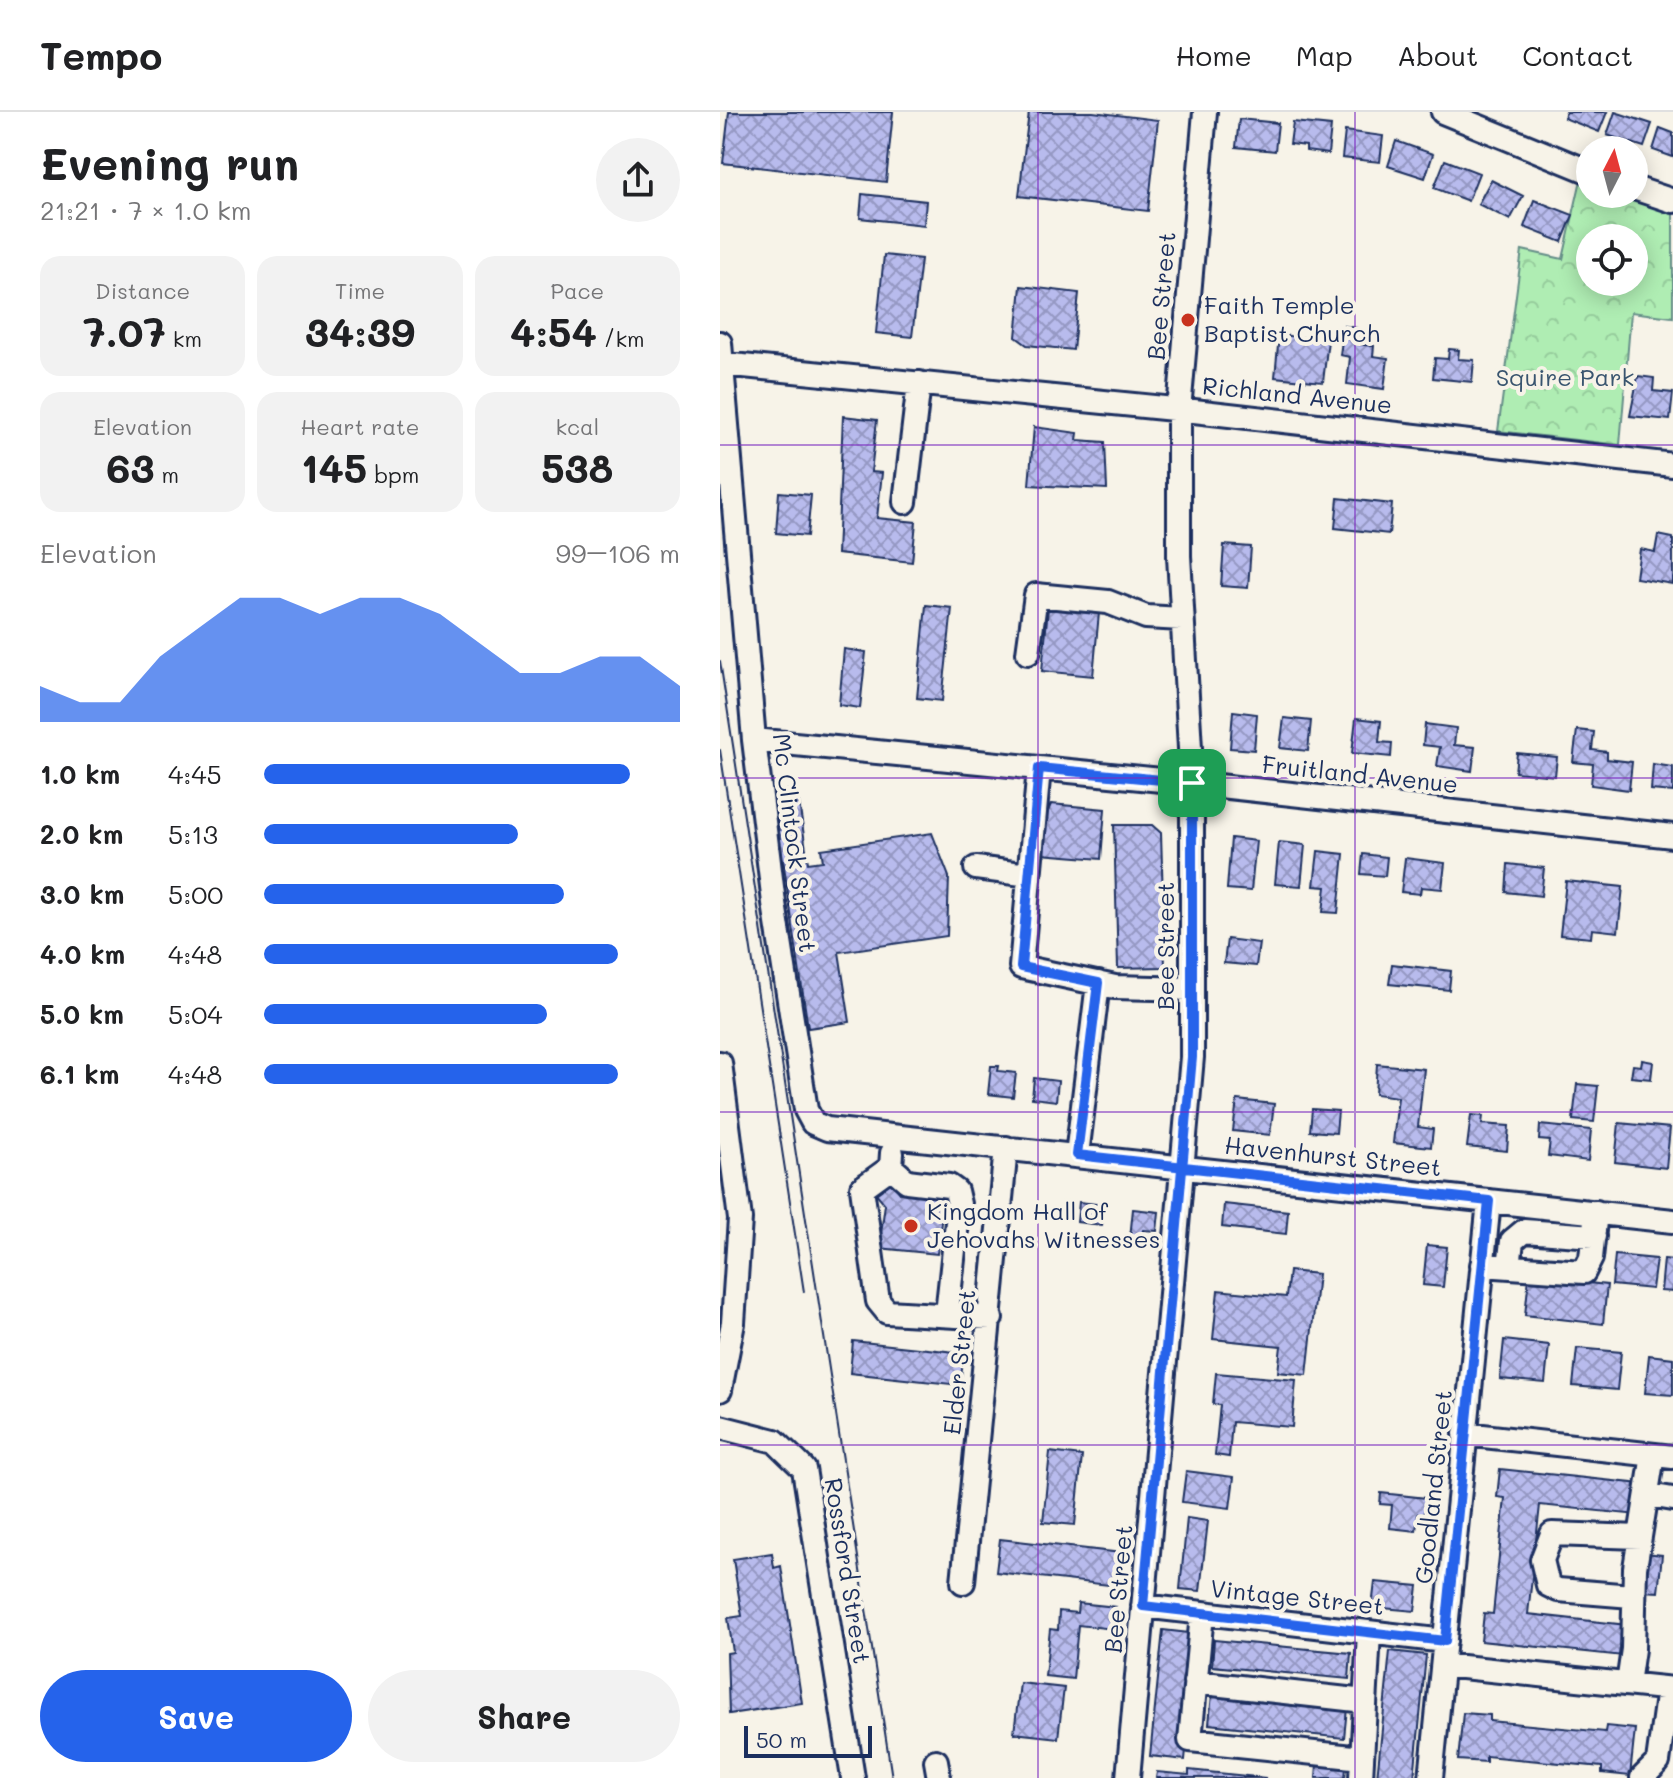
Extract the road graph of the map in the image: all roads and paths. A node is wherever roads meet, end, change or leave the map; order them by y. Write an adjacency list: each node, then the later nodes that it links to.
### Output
1 (1205, 112): 8 (street, Bee Street)
2 (1443, 112): 3 (street)
3 (1576, 166)
4 (1648, 193): 5 (street)
5 (1673, 201)
6 (722, 354): 7 (street, Richland Avenue); 13 (street, Mc Clintock Street)
7 (919, 383): 8 (street, Richland Avenue); 10 (street)
8 (1179, 410): 9 (street, Richland Avenue); 11 (street, Bee Street)
9 (1673, 465)
10 (905, 502)
11 (1182, 619): 12 (street); 15 (street, Bee Street)
12 (1028, 653)
13 (754, 740): 14 (street, Fruitland Avenue); 22 (street, Mc Clintock Street)
14 (1039, 768): 15 (street, Fruitland Avenue); 18 (street)
15 (1192, 783): 16 (street, Fruitland Avenue); 20 (street, Bee Street)
16 (1673, 836)
17 (976, 868): 18 (street)
18 (1029, 875): 19 (street)
19 (1098, 983): 20 (street); 25 (street)
20 (1192, 989): 26 (street, Bee Street)
21 (720, 1063): 32 (street)
22 (806, 1110): 23 (street, Havenhurst Street)
23 (894, 1136): 24 (street, Havenhurst Street); 27 (street)
24 (1006, 1148): 25 (street, Havenhurst Street); 36 (street, Elder Street)
25 (1077, 1155): 26 (street, Havenhurst Street)
26 (1185, 1166): 28 (street, Havenhurst Street); 46 (street, Bee Street)
27 (891, 1167): 35 (street); 35 (street)
28 (1489, 1201): 29 (street, Havenhurst Street); 33 (street, Goodland Street)
29 (1596, 1212): 30 (street, Havenhurst Street); 31 (street)
30 (1673, 1221)
31 (1594, 1236): 34 (street); 34 (street)
32 (730, 1249): 37 (street)
33 (1482, 1265): 34 (street); 39 (street, Goodland Street)
34 (1509, 1267)
35 (947, 1314): 36 (street)
36 (991, 1318): 44 (street, Elder Street)
37 (720, 1390)
38 (720, 1427): 56 (street, Rossford Street)
39 (1465, 1434): 40 (street); 49 (street, Goodland Street)
40 (1663, 1456): 41 (street)
41 (1649, 1495): 42 (street); 43 (street)
42 (1673, 1499)
43 (1640, 1537): 45 (street); 45 (street)
44 (963, 1582)
45 (1632, 1596): 52 (street)
46 (1143, 1606): 47 (street, Vintage Street); 57 (street, Bee Street)
47 (1202, 1614): 48 (street, Vintage Street); 51 (street)
48 (1369, 1633): 49 (street, Vintage Street); 54 (street)
49 (1445, 1641): 50 (street, Goodland Street)
50 (1443, 1665): 52 (street); 58 (street, Goodland Street)
51 (1195, 1682): 54 (street); 55 (street)
52 (1628, 1684): 53 (street)
53 (1670, 1689): 59 (street)
54 (1365, 1701): 55 (street)
55 (1361, 1768)
56 (853, 1778)
57 (1128, 1778)
58 (1431, 1778)
59 (1642, 1778)

